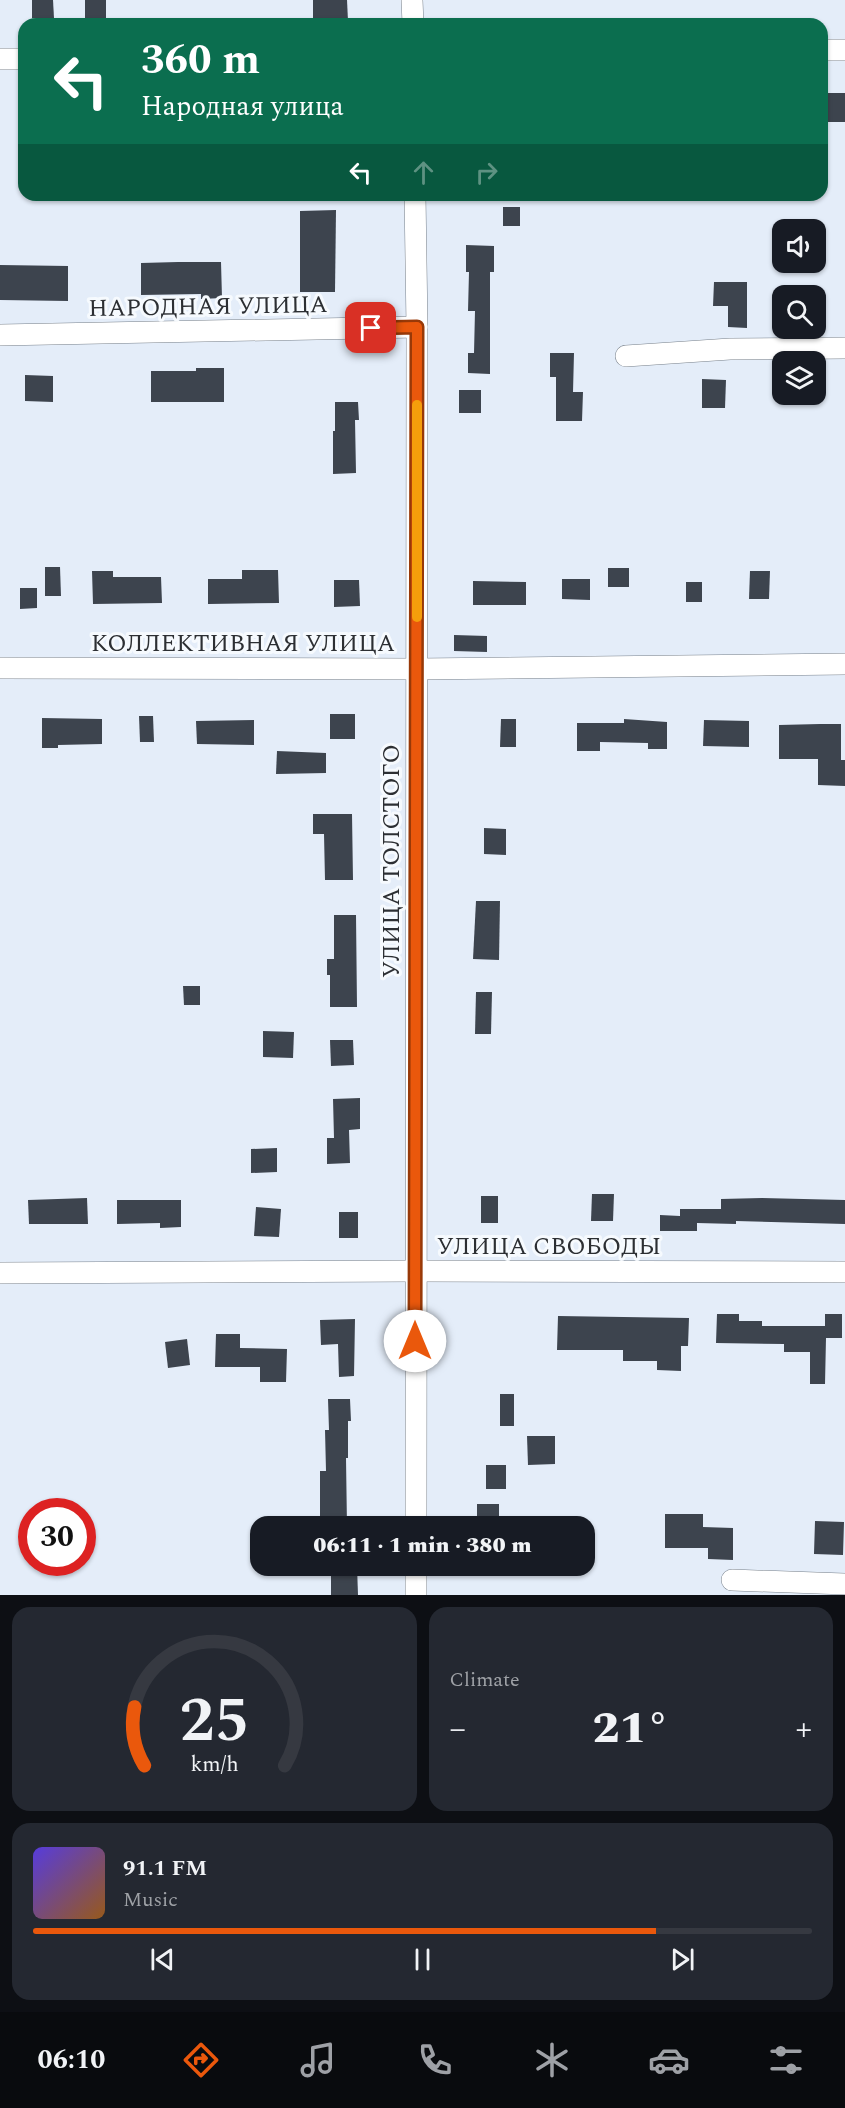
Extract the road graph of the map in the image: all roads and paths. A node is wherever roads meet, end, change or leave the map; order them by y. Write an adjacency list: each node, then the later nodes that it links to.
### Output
1 (412, 0): 2 (street)
2 (412, 18)
3 (828, 50): 4 (street)
4 (845, 50)
5 (18, 58): 6 (street)
6 (0, 59)
7 (415, 201): 8 (street, УЛИЦА ТОЛСТОГО)
8 (417, 327): 9 (street, НАРОДНАЯ УЛИЦА); 14 (street, УЛИЦА ТОЛСТОГО)
9 (0, 335)
10 (845, 348): 11 (street)
11 (626, 356)
12 (845, 664): 14 (street, КОЛЛЕКТИВНАЯ УЛИЦА)
13 (0, 668): 14 (street, КОЛЛЕКТИВНАЯ УЛИЦА)
14 (417, 669): 15 (street, УЛИЦА ТОЛСТОГО)
15 (415, 1271): 16 (street, УЛИЦА СВОБОДЫ); 17 (street, УЛИЦА СВОБОДЫ); 18 (street, УЛИЦА ТОЛСТОГО)
16 (845, 1272)
17 (0, 1273)
18 (416, 1516)
19 (416, 1576): 22 (street)
20 (732, 1580): 21 (street)
21 (845, 1584)
22 (416, 1595)

